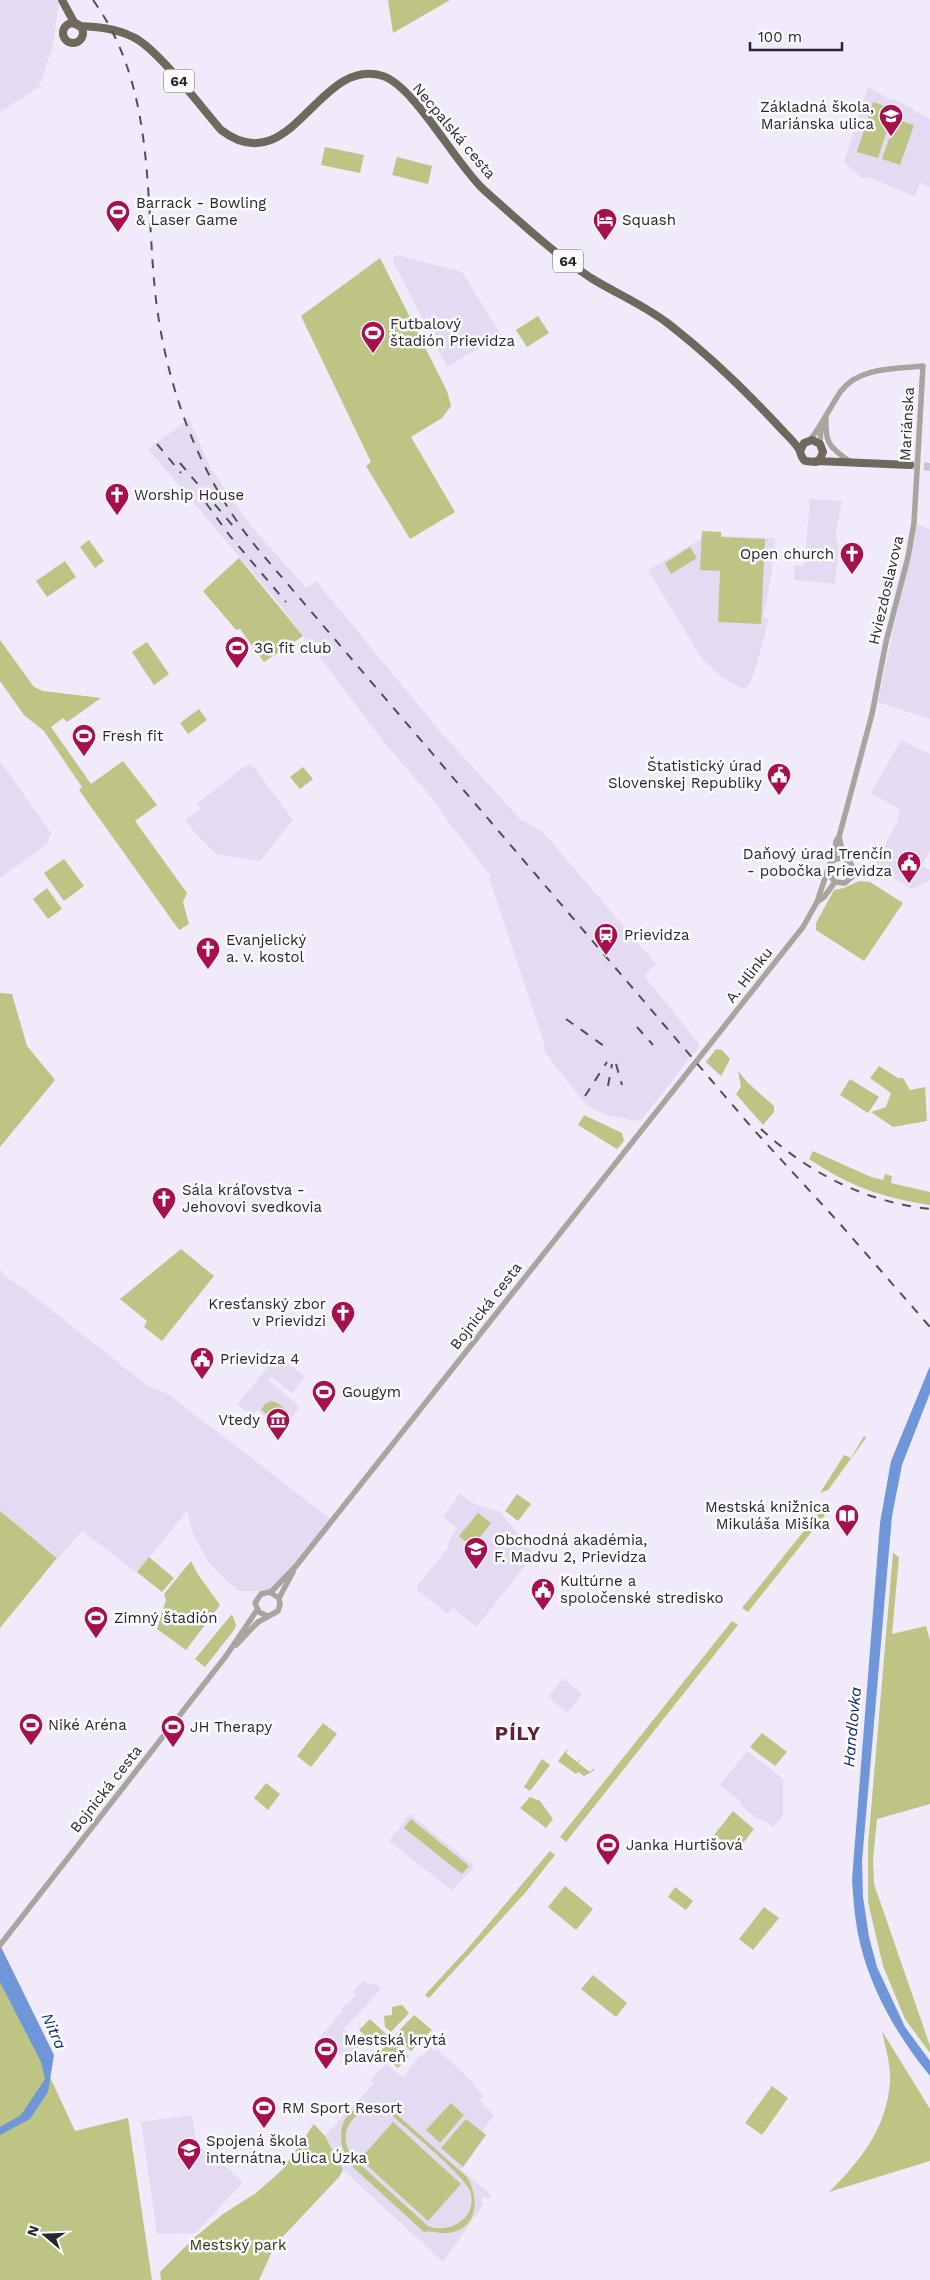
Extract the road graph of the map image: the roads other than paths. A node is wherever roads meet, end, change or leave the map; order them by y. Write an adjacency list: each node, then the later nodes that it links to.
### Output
1 (62, 0): 2 (main road)
2 (68, 14): 3 (main road); 4 (main road)
3 (66, 26): 4 (main road, 64); 4 (main road, 64)
4 (79, 27): 7 (main road, Necpalská cesta / 64)
5 (826, 416): 6 (street); 13 (street); 15 (street, Mariánska)
6 (822, 424): 8 (street); 9 (street)
7 (785, 432): 8 (main road, Necpalská cesta / 64); 10 (main road, Necpalská cesta / 64)
8 (808, 441): 9 (main road, 64); 10 (main road)
9 (820, 444): 11 (main road)
10 (800, 451): 12 (main road, 64)
11 (823, 452): 12 (main road); 13 (main road)
12 (817, 461): 13 (main road)
13 (846, 461): 14 (main road)
14 (910, 465)
15 (917, 482): 16 (street, Hviezdoslavova)
16 (875, 704): 17 (street, A. Hlinku)
17 (840, 837): 18 (street, A. Hlinku); 19 (street, A. Hlinku)
18 (844, 858): 19 (street); 21 (street, A. Hlinku)
19 (834, 859): 20 (street, A. Hlinku)
20 (828, 874): 21 (street); 22 (street, A. Hlinku)
21 (835, 882): 22 (street, A. Hlinku)
22 (817, 902): 23 (street, A. Hlinku)
23 (696, 1061): 24 (street, Bojnická cesta)
24 (296, 1566): 25 (street, Bojnická cesta); 26 (street, Bojnická cesta)
25 (271, 1592): 26 (street); 27 (street, Bojnická cesta)
26 (279, 1598): 28 (street, Bojnická cesta)
27 (257, 1610): 28 (street); 29 (street, Bojnická cesta)
28 (267, 1616): 29 (street, Bojnická cesta)
29 (226, 1656): 30 (street, Bojnická cesta)
30 (0, 1945)

